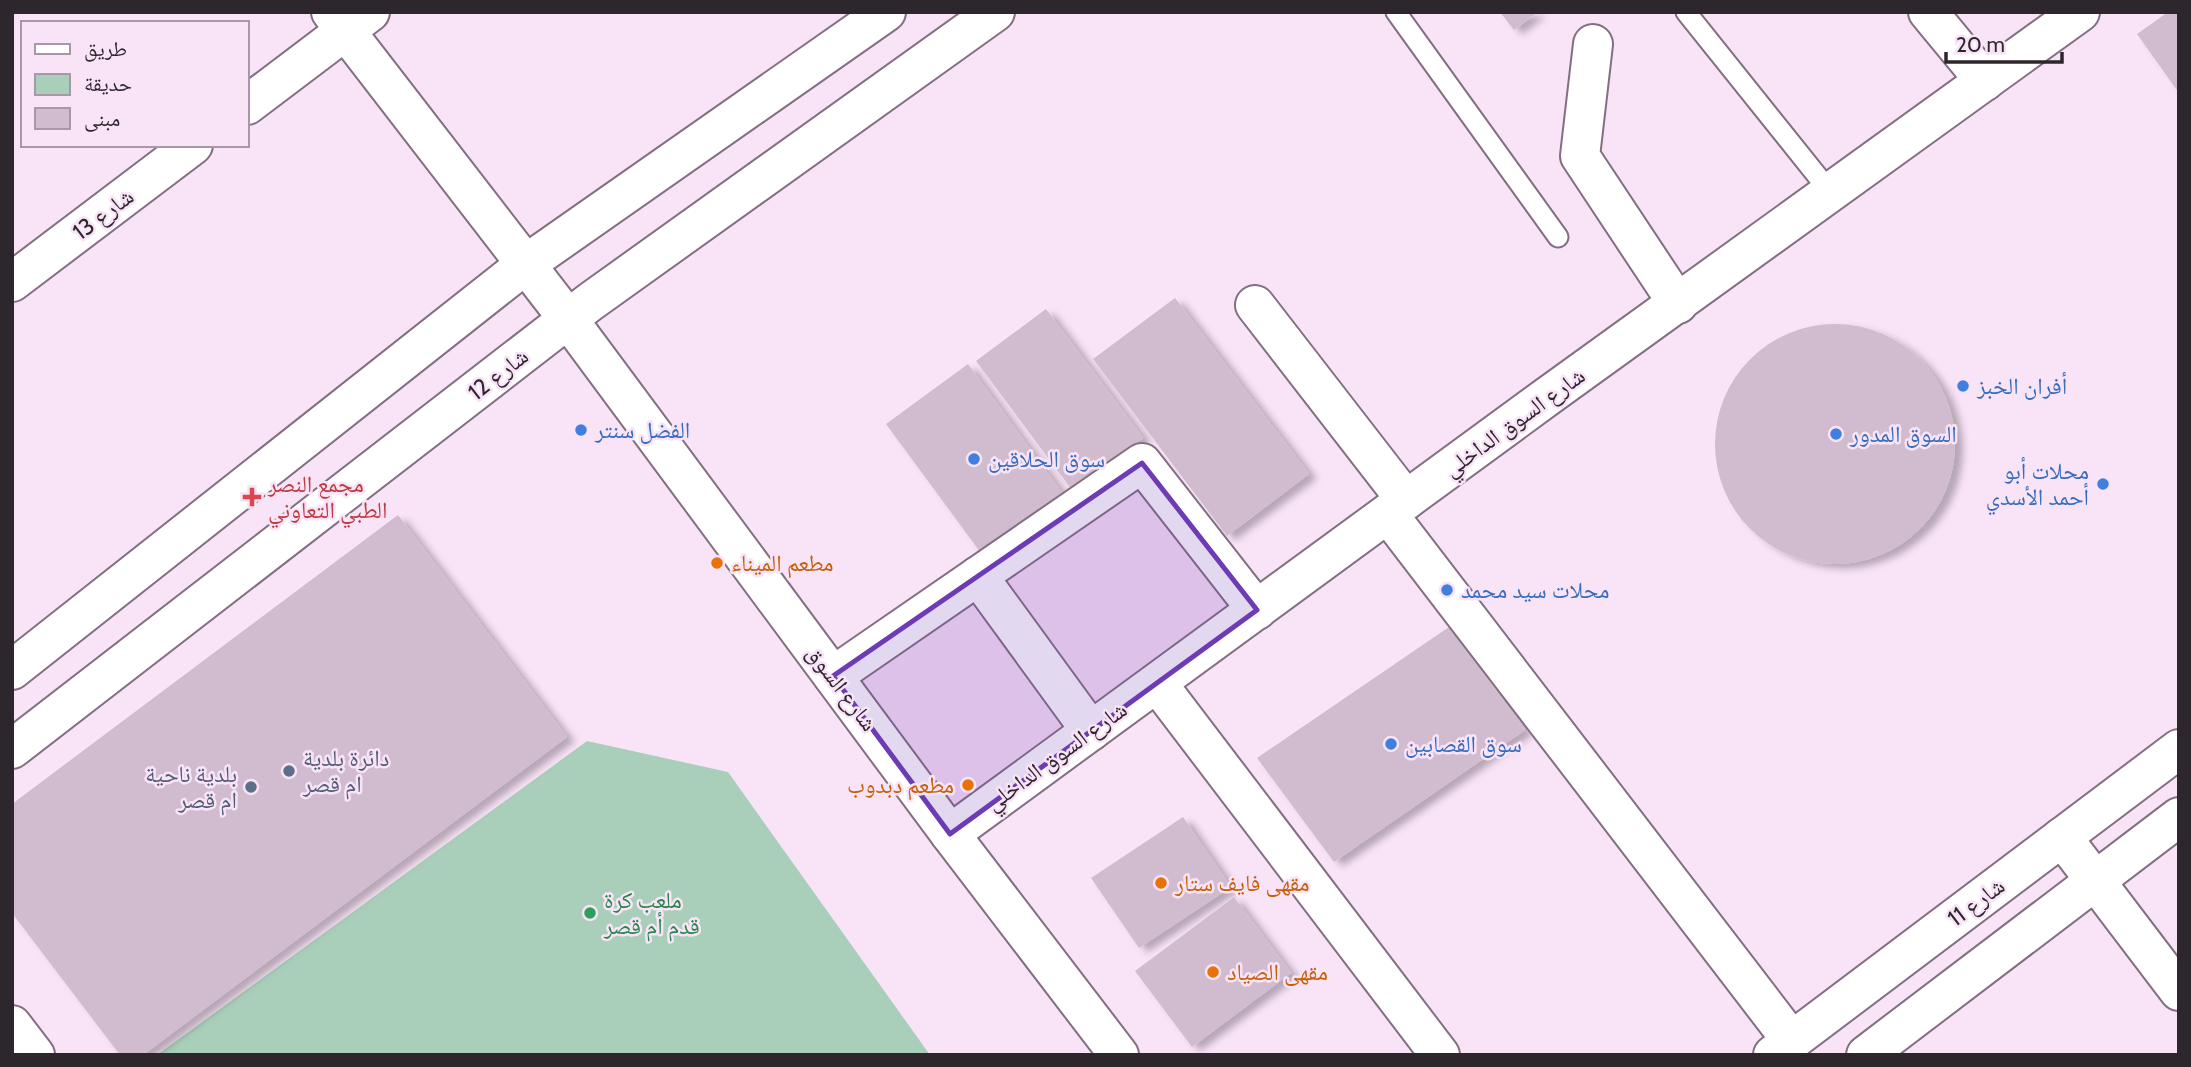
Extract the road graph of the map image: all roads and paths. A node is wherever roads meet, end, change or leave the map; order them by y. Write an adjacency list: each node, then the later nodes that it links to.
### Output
1 (886, 12): 14 (street)
2 (995, 12): 18 (street, شارع 12)
3 (1396, 12): 13 (lane)
4 (1686, 12): 12 (lane)
5 (1928, 12): 9 (street)
6 (2080, 12): 9 (street, شارع السوق الداخلي)
7 (349, 18): 10 (street); 14 (street, شارع السوق)
8 (1593, 44): 16 (street)
9 (1985, 81): 12 (street, شارع السوق الداخلي)
10 (248, 104)
11 (190, 147): 15 (street, شارع 13)
12 (1831, 193): 16 (street, شارع السوق الداخلي)
13 (1558, 237)
14 (526, 264): 18 (street, شارع السوق); 22 (street)
15 (12, 282)
16 (1678, 304): 19 (street, شارع السوق الداخلي)
17 (1255, 305): 19 (street)
18 (568, 319): 23 (street, شارع السوق); 26 (street, شارع 12)
19 (1397, 507): 21 (street, شارع السوق الداخلي); 34 (street)
20 (978, 576): 21 (street); 23 (street); 25 (street)
21 (1257, 610): 24 (street, شارع السوق الداخلي)
22 (12, 670)
23 (833, 676): 29 (street, شارع السوق)
24 (1157, 682): 25 (street, شارع السوق الداخلي); 37 (street)
25 (1091, 731): 29 (street, شارع السوق الداخلي)
26 (12, 749)
27 (2179, 749): 30 (street, شارع 11)
28 (2179, 817): 31 (street)
29 (950, 834): 36 (street, شارع السوق)
30 (2062, 837): 31 (street); 34 (street, شارع 11)
31 (2096, 881): 32 (street); 38 (street)
32 (2179, 991)
33 (12, 1025): 35 (street)
34 (1782, 1048)
35 (35, 1055)
36 (1119, 1055)
37 (1440, 1055)
38 (1866, 1055)

